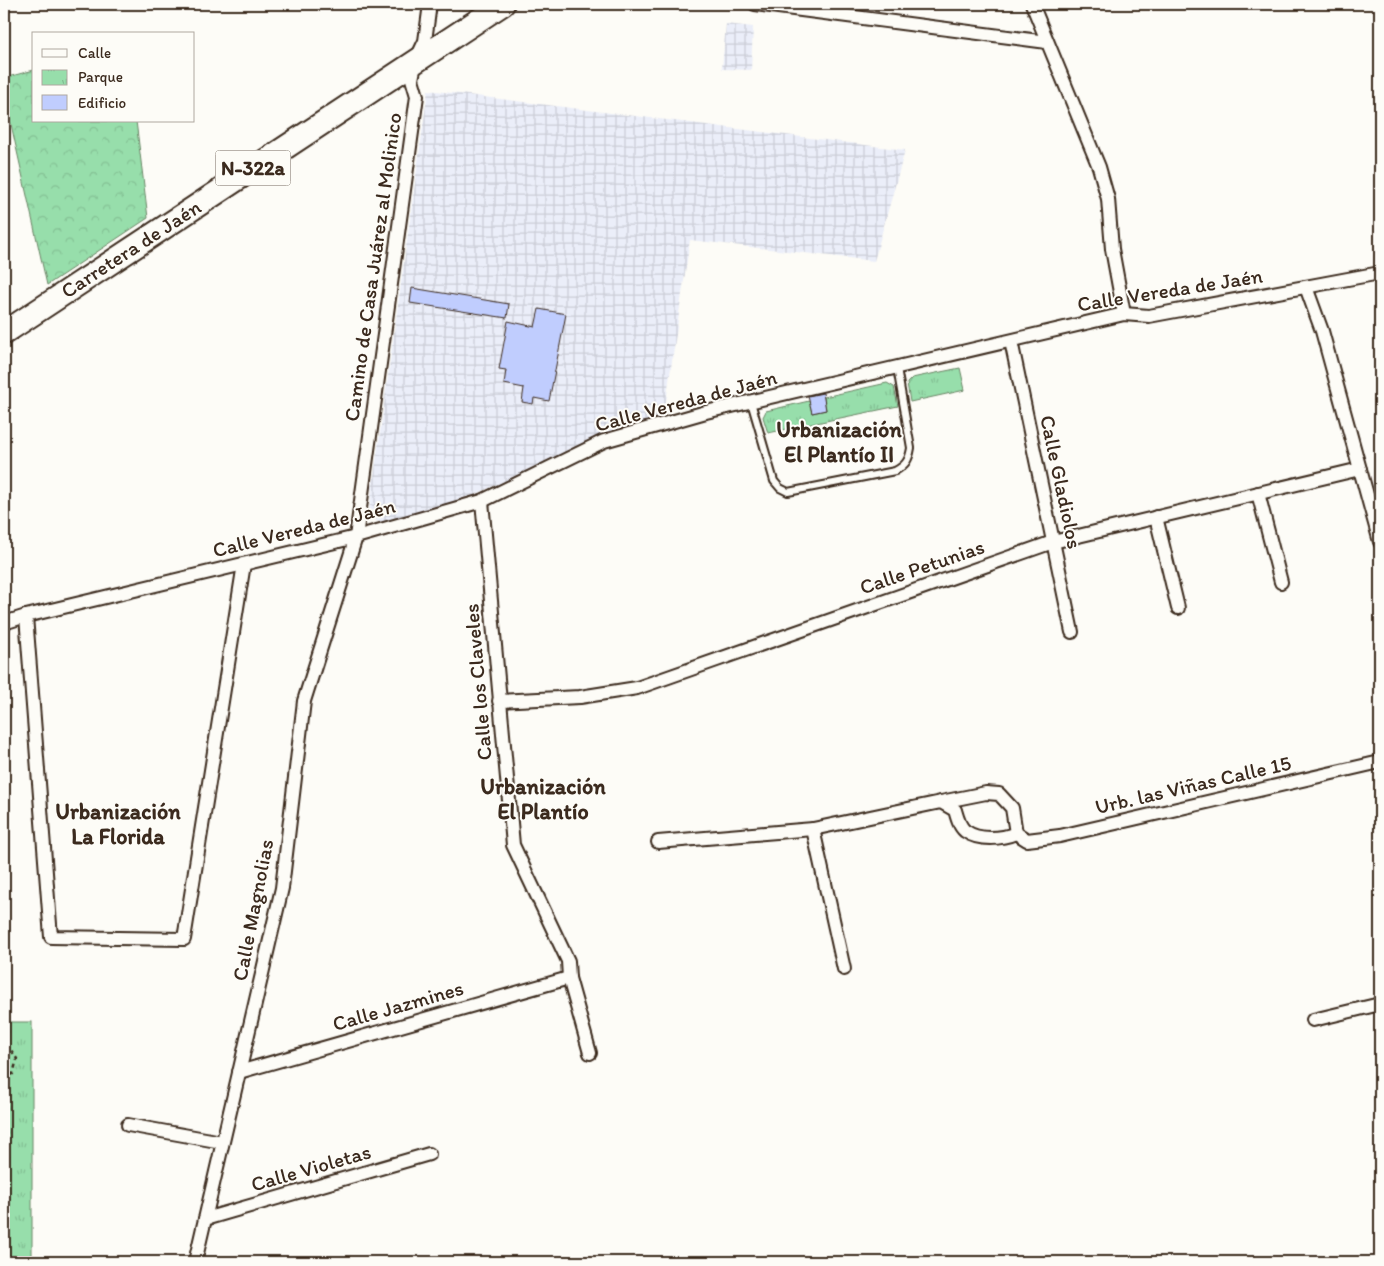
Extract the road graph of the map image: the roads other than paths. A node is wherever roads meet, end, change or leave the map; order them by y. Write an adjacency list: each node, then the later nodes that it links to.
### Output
1 (430, 4): 6 (street)
2 (503, 4): 6 (highway, Carretera de Jaén / N-322a)
3 (755, 4): 5 (street)
4 (1032, 4): 5 (street)
5 (1047, 42): 9 (street)
6 (414, 69): 10 (highway, Carretera de Jaén / N-322a); 19 (street, Camino de Casa Juárez al Molinico)
7 (1380, 273): 8 (street, Calle Vereda de Jaén)
8 (1306, 287): 9 (street, Calle Vereda de Jaén); 14 (street)
9 (1124, 314): 11 (street, Calle Vereda de Jaén)
10 (4, 333)
11 (1010, 341): 12 (street, Calle Vereda de Jaén); 20 (street, Calle Gladiolos)
12 (897, 368): 13 (street, Calle Vereda de Jaén); 13 (lane)
13 (751, 402): 16 (street, Calle Vereda de Jaén)
14 (1360, 469): 15 (street, Calle Petunias); 17 (street)
15 (1258, 493): 18 (street, Calle Petunias); 23 (street)
16 (482, 501): 19 (street, Calle Vereda de Jaén); 28 (street, Calle los Claveles)
17 (1375, 503): 21 (street)
18 (1156, 516): 20 (street, Calle Petunias); 24 (street)
19 (356, 537): 22 (street, Calle Vereda de Jaén); 39 (street, Calle Magnolias)
20 (1053, 542): 27 (street, Calle Gladiolos); 28 (street, Calle Petunias)
21 (1380, 542)
22 (244, 564): 25 (street, Calle Vereda de Jaén); 25 (street)
23 (1281, 582)
24 (1178, 608)
25 (26, 616): 26 (street, Calle Vereda de Jaén)
26 (4, 623)
27 (1072, 632)
28 (500, 701): 35 (street, Calle los Claveles)
29 (1380, 762): 32 (street, Urb. las Viñas Calle 15)
30 (941, 802): 31 (street); 32 (street, Urb. las Viñas Calle 15); 32 (street)
31 (813, 829): 33 (street); 34 (street)
32 (1016, 834)
33 (658, 842)
34 (844, 969)
35 (569, 978): 38 (street, Calle los Claveles); 39 (street, Calle Jazmines)
36 (1380, 1004): 37 (street)
37 (1313, 1020)
38 (590, 1053)
39 (239, 1072): 41 (street, Calle Magnolias)
40 (128, 1125): 41 (street)
41 (222, 1142): 43 (street, Calle Magnolias)
42 (429, 1154): 43 (street, Calle Violetas)
43 (205, 1219): 44 (street, Calle Magnolias)
44 (195, 1262)

